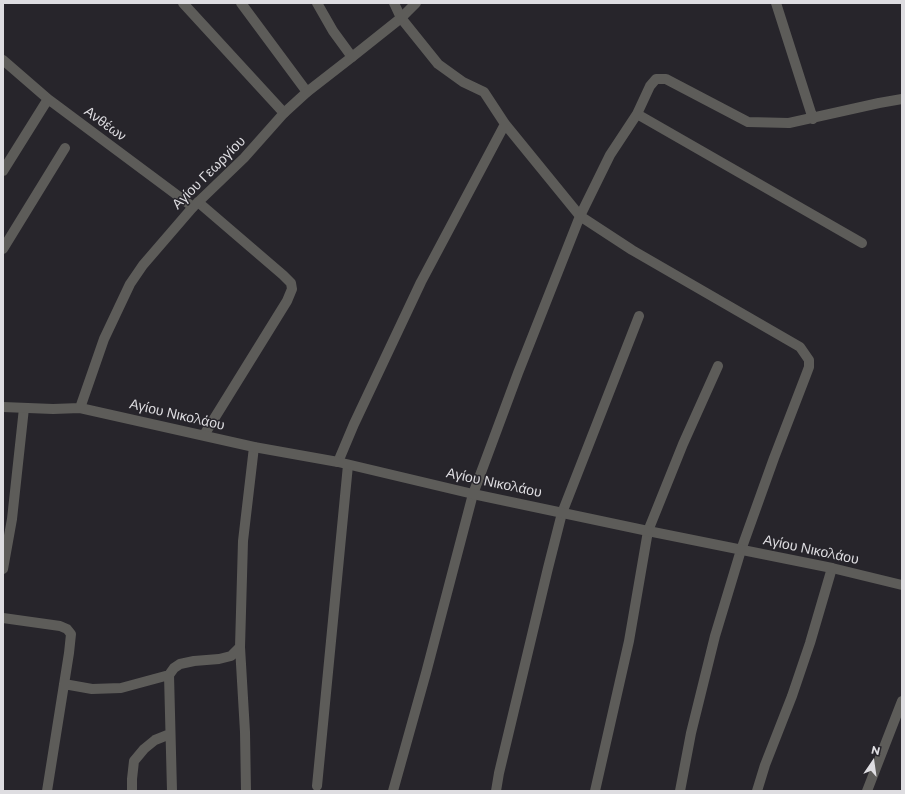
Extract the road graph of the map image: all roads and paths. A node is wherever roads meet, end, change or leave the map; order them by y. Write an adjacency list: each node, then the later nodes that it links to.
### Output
1 (184, 3): 13 (street)
2 (241, 3): 10 (street)
3 (317, 3): 8 (street)
4 (394, 3): 7 (street)
5 (416, 3): 7 (street, Αγίου Γεωργίου)
6 (776, 3): 15 (street)
7 (401, 18): 8 (street, Αγίου Γεωργίου); 16 (street)
8 (352, 57): 10 (street, Αγίου Γεωργίου)
9 (3, 60): 11 (street, Ανθέων)
10 (307, 92): 13 (street, Αγίου Γεωργίου)
11 (48, 99): 18 (street); 19 (street, Ανθέων)
12 (902, 99): 15 (street)
13 (284, 113): 19 (street, Αγίου Γεωργίου)
14 (637, 114): 15 (street); 20 (street); 21 (street)
15 (813, 119)
16 (505, 124): 20 (street); 30 (street)
17 (65, 148): 22 (street)
18 (3, 172)
19 (196, 204): 27 (street, Αγίου Γεωργίου); 28 (street, Ανθέων)
20 (580, 216): 32 (street); 35 (street)
21 (862, 243)
22 (3, 248)
23 (639, 316): 33 (street)
24 (718, 366): 34 (street)
25 (3, 406): 26 (street, Αγίου Νικολάου)
26 (24, 408): 27 (street, Αγίου Νικολάου); 37 (street)
27 (80, 408): 28 (street, Αγίου Νικολάου)
28 (204, 435): 29 (street, Αγίου Νικολάου)
29 (254, 447): 30 (street, Αγίου Νικολάου); 40 (street)
30 (338, 462): 31 (street, Αγίου Νικολάου)
31 (348, 465): 32 (street, Αγίου Νικολάου); 45 (street)
32 (473, 494): 33 (street, Αγίου Νικολάου); 50 (street)
33 (562, 512): 34 (street, Αγίου Νικολάου); 51 (street)
34 (648, 531): 35 (street, Αγίου Νικολάου); 52 (street)
35 (741, 550): 36 (street, Αγίου Νικολάου); 53 (street)
36 (832, 568): 38 (street, Αγίου Νικολάου); 54 (street)
37 (3, 569)
38 (902, 585)
39 (3, 618): 42 (street)
40 (240, 648): 41 (street); 49 (street)
41 (169, 675): 42 (street); 44 (street)
42 (64, 684): 46 (street)
43 (902, 701): 55 (street)
44 (170, 734): 47 (street); 48 (street)
45 (318, 786)
46 (47, 791)
47 (132, 791)
48 (172, 791)
49 (246, 791)
50 (393, 791)
51 (496, 791)
52 (595, 791)
53 (680, 791)
54 (757, 791)
55 (867, 791)

